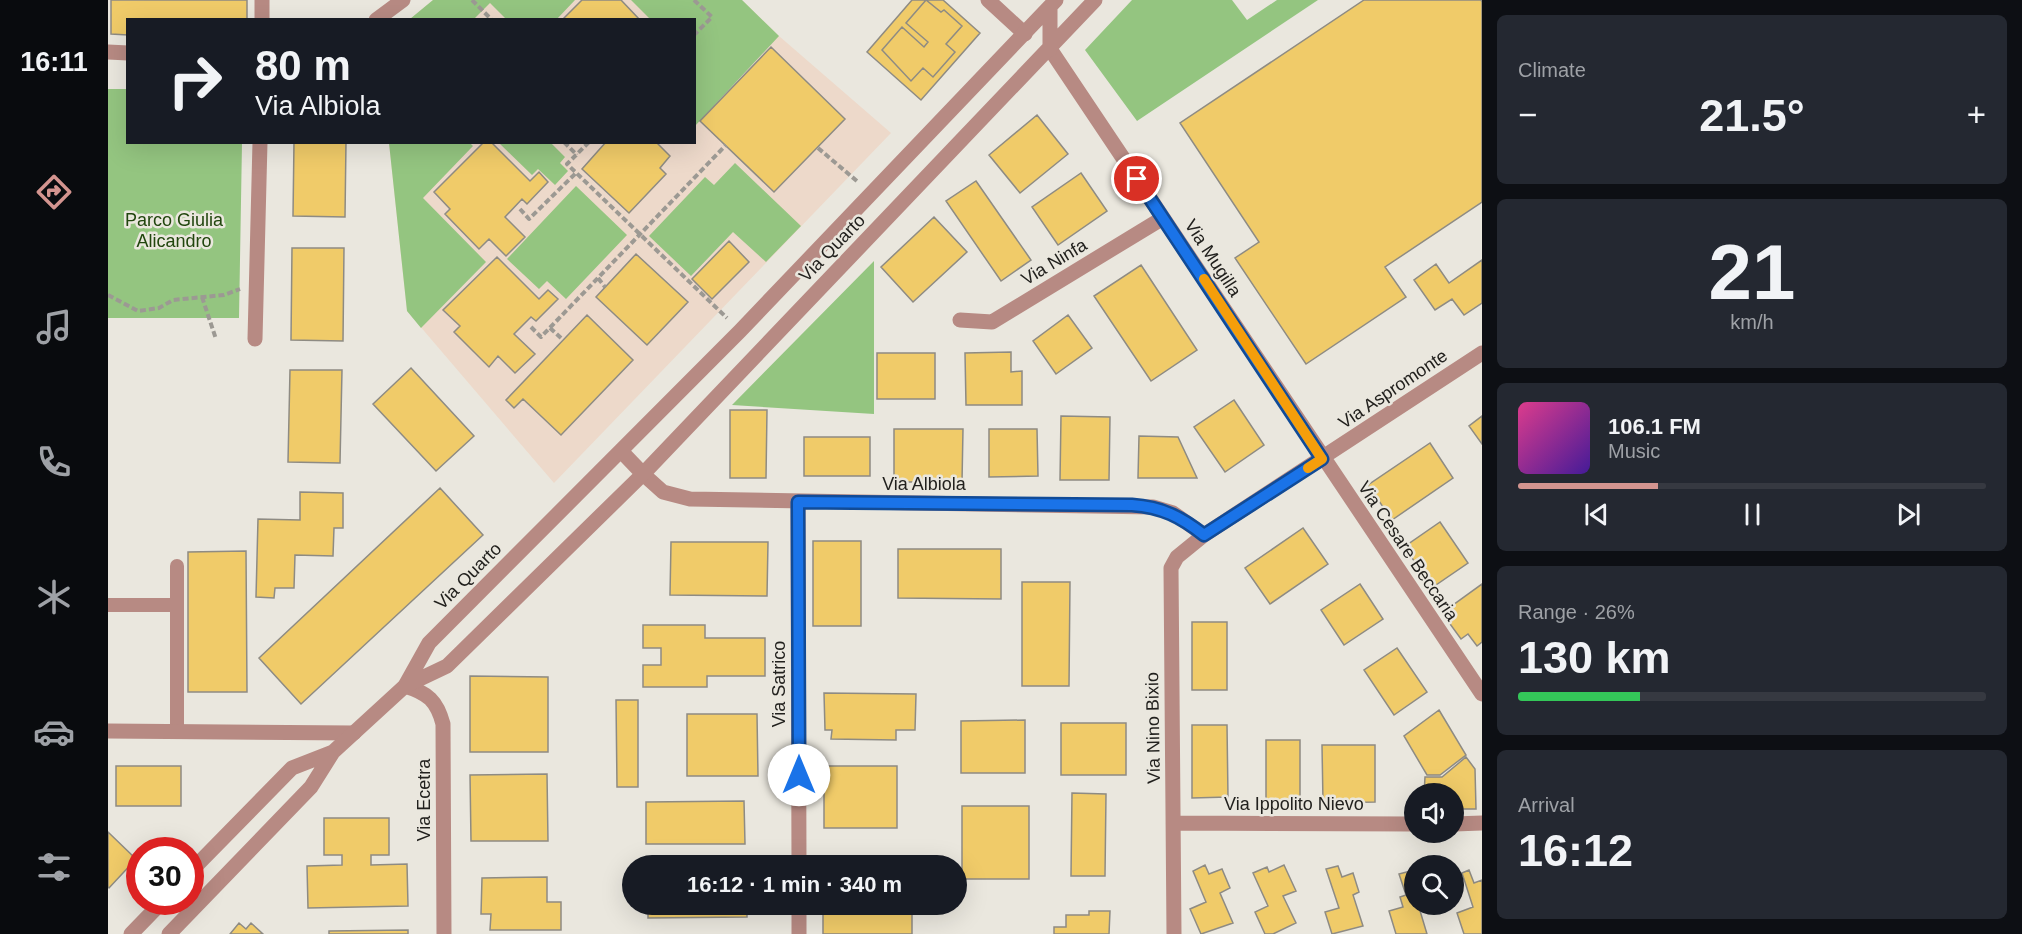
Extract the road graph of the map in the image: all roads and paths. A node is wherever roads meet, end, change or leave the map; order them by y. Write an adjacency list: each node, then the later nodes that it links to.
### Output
1 (262, 0): 8 (street)
2 (403, 0): 9 (street)
3 (472, 0): 10 (path)
4 (694, 0): 11 (path)
5 (988, 0): 12 (street)
6 (1095, 0): 13 (street, Via Quarto)
7 (1050, 2): 12 (street, Via Quarto); 13 (street, Via Quarto)
8 (262, 18)
9 (379, 18)
10 (490, 18)
11 (696, 33)
12 (1025, 34): 13 (street); 23 (street, Via Quarto)
13 (1050, 49): 25 (street, Via Mugilla); 42 (street, Via Quarto)
14 (108, 52): 15 (street)
15 (126, 52)
16 (260, 144): 28 (street)
17 (566, 144): 21 (path)
18 (587, 144): 21 (path)
19 (726, 145): 26 (path)
20 (818, 148): 23 (path)
21 (577, 155): 22 (path)
22 (576, 173): 24 (path); 26 (path)
23 (873, 195): 35 (street, Via Quarto)
24 (519, 209)
25 (1163, 218): 32 (street, Via Ninfa); 41 (street, Via Mugilla)
26 (640, 234): 27 (path); 35 (path)
27 (598, 278): 29 (path); 34 (path)
28 (256, 282): 31 (path); 38 (street)
29 (605, 287)
30 (108, 295): 31 (path)
31 (202, 297): 37 (path)
32 (960, 320)
33 (531, 327): 34 (path)
34 (550, 328): 36 (path)
35 (740, 331): 40 (street, Via Quarto)
36 (561, 338)
37 (216, 339)
38 (255, 339)
39 (1482, 353): 41 (street, Via Aspromonte)
40 (621, 451): 42 (street); 48 (street, Via Quarto)
41 (1322, 459): 44 (street, Via Aspromonte); 49 (street, Via Cesare Beccaria)
42 (643, 474): 43 (street, Via Albiola); 48 (street, Via Quarto)
43 (798, 502): 44 (street, Via Albiola); 58 (street, Via Satrico)
44 (1204, 535): 54 (street, Via Nino Bixio)
45 (177, 566): 47 (lane)
46 (108, 605): 47 (lane)
47 (177, 605): 51 (lane)
48 (405, 686): 52 (street, Via Quarto); 64 (street, Via Ecetra)
49 (1482, 694)
50 (108, 731): 51 (street)
51 (177, 731): 52 (street)
52 (354, 733): 53 (street, Via Quarto)
53 (333, 752): 59 (street, Via Quarto); 63 (street, Via Quarto)
54 (1173, 823): 56 (street, Via Ippolito Nievo); 66 (street, Via Nino Bixio)
55 (1482, 823): 57 (street)
56 (1404, 824)
57 (1464, 824)
58 (799, 855)
59 (204, 858)
60 (149, 915): 62 (street)
61 (799, 915): 65 (street)
62 (131, 934)
63 (169, 934)
64 (444, 934)
65 (799, 934)
66 (1174, 934)

